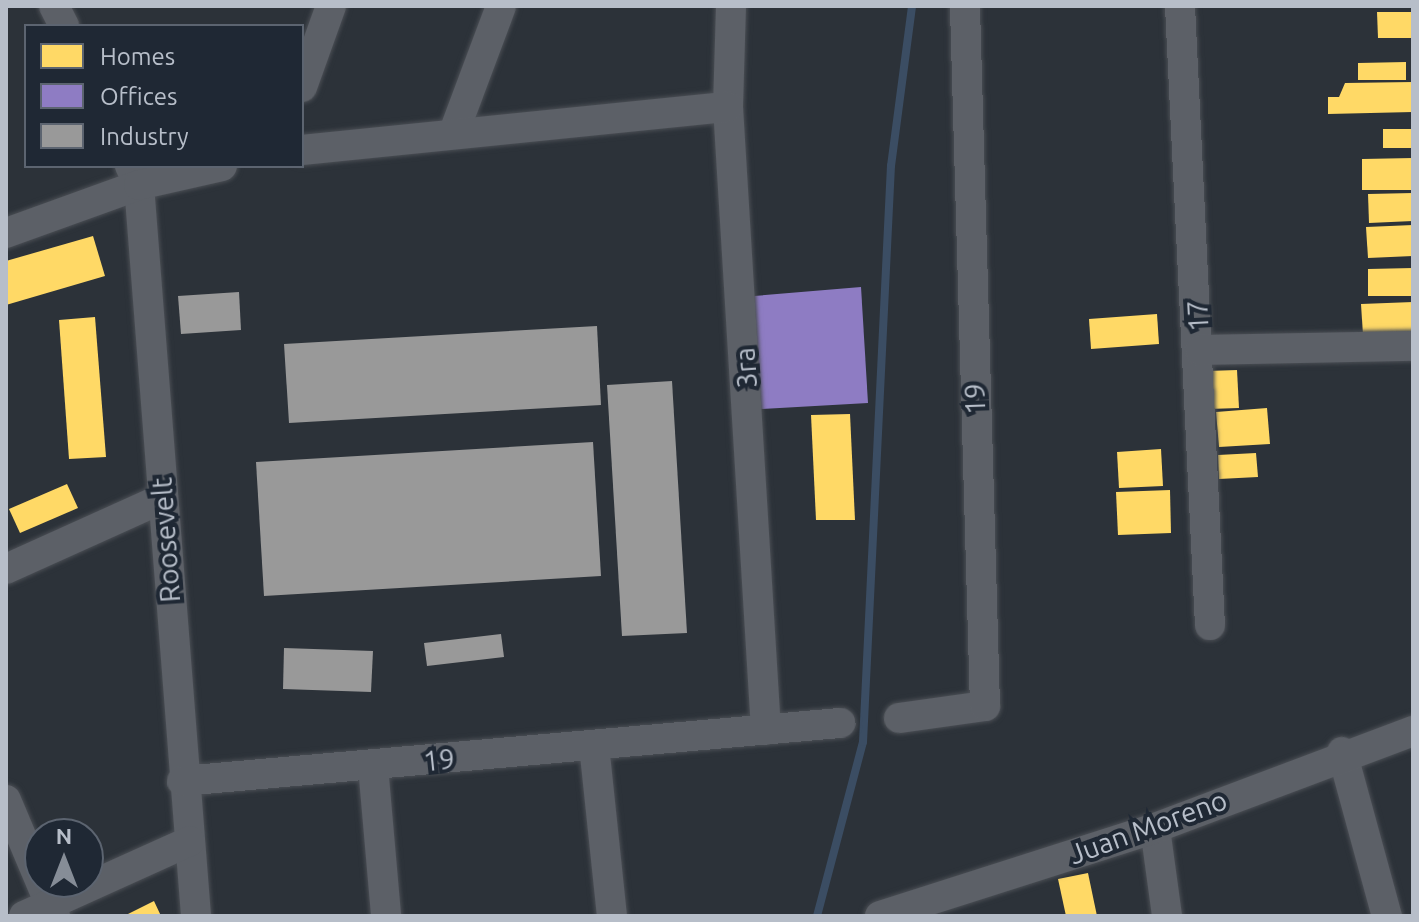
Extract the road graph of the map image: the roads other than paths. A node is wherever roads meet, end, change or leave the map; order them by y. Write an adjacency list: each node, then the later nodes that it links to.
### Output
1 (54, 6): 7 (street)
2 (331, 6): 8 (street)
3 (501, 6): 10 (street)
4 (731, 6): 9 (street, 3ra)
5 (965, 6): 20 (street, 19)
6 (1180, 6): 16 (street, 17)
7 (63, 24)
8 (304, 81)
9 (728, 107): 10 (street); 22 (street, 3ra)
10 (454, 132): 11 (street)
11 (304, 150)
12 (202, 168): 13 (street)
13 (134, 175): 14 (street); 17 (street, Roosevelt)
14 (6, 233)
15 (1413, 346): 16 (street)
16 (1200, 350): 19 (street, 17)
17 (163, 498): 18 (street); 27 (street, Roosevelt)
18 (6, 569)
19 (1210, 625)
20 (899, 718)
21 (840, 723): 22 (street, 19)
22 (766, 730): 24 (street, 19)
23 (1413, 731): 25 (street, Juan Moreno)
24 (594, 745): 26 (street, 19); 35 (street)
25 (1342, 752): 29 (street, Juan Moreno); 37 (street)
26 (373, 766): 27 (street, 19); 34 (street)
27 (182, 781): 30 (street, Roosevelt)
28 (6, 800): 31 (street)
29 (1155, 828): 32 (street, Juan Moreno); 36 (street)
30 (190, 841): 31 (street); 33 (street, Roosevelt)
31 (42, 912)
32 (899, 913)
33 (196, 916)
34 (386, 916)
35 (612, 916)
36 (1167, 916)
37 (1387, 916)

